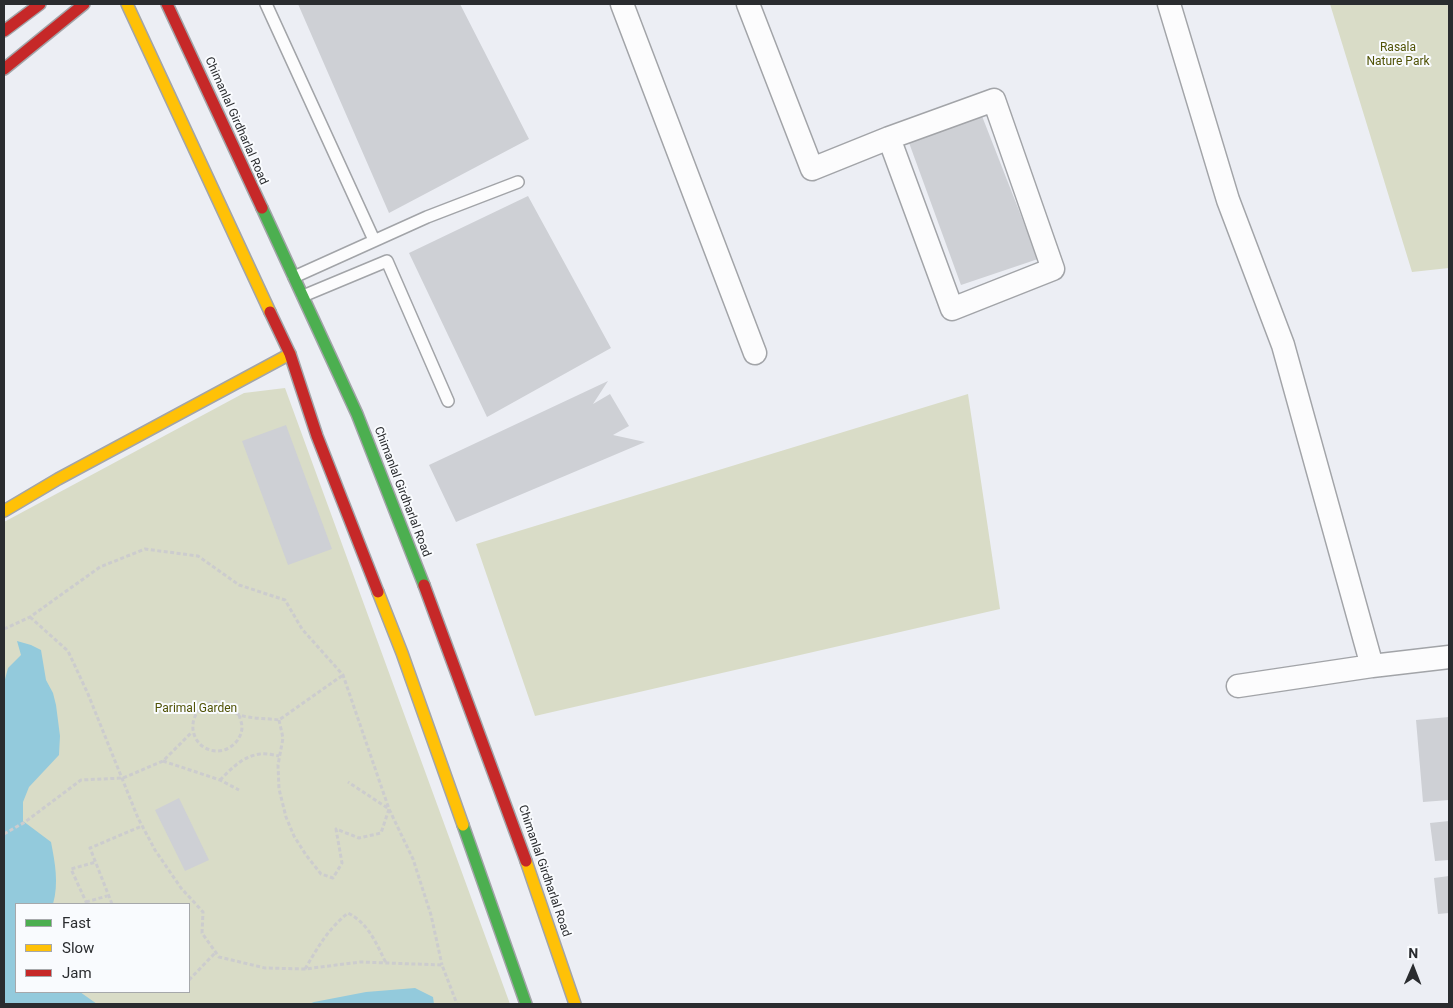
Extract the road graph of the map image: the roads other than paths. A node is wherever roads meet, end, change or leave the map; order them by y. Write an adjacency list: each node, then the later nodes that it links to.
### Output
1 (40, 4): 9 (main road)
2 (84, 4): 10 (main road)
3 (127, 4): 17 (main road)
4 (167, 4): 14 (main road, Chimanlal Girdharlal Road)
5 (266, 4): 13 (lane)
6 (622, 4): 16 (street)
7 (748, 4): 11 (street)
8 (1169, 4): 21 (street)
9 (4, 32)
10 (4, 69)
11 (889, 138): 11 (street)
12 (518, 182): 13 (lane)
13 (374, 240): 14 (lane)
14 (294, 277): 15 (main road, Chimanlal Girdharlal Road)
15 (303, 296): 18 (lane); 24 (main road, Chimanlal Girdharlal Road)
16 (756, 353)
17 (290, 354): 19 (main road); 23 (main road)
18 (448, 401)
19 (4, 511)
20 (1449, 657): 21 (street)
21 (1372, 666): 22 (street)
22 (1238, 686)
23 (526, 1004)
24 (575, 1004)

